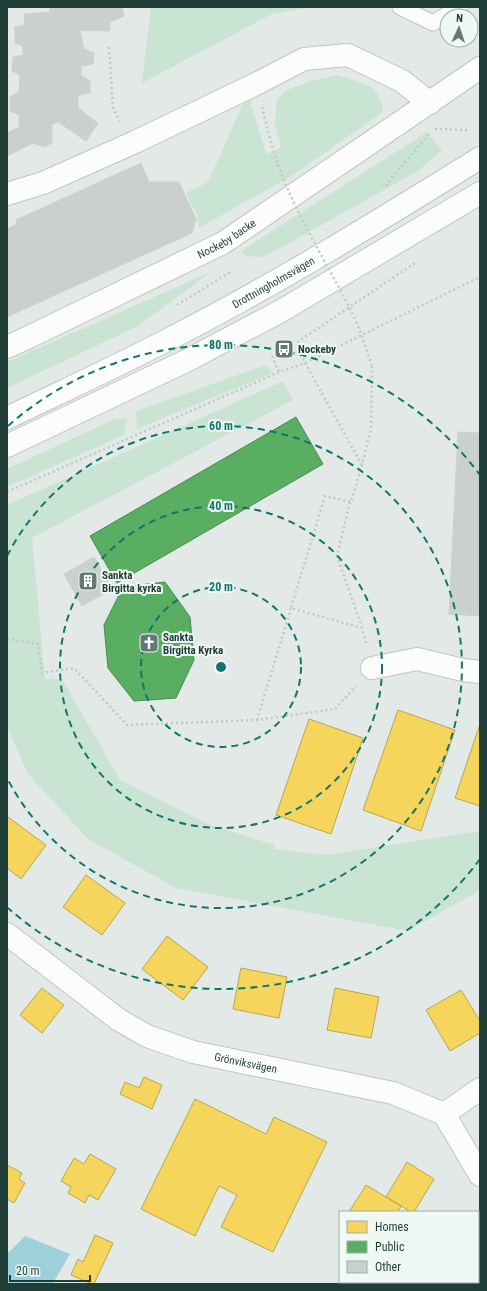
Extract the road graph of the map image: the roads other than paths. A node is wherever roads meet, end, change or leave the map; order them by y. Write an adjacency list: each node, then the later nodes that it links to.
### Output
1 (400, 7): 2 (lane)
2 (460, 7)
3 (480, 68): 4 (street, Nockeby backe)
4 (424, 107): 7 (street); 8 (street, Nockeby backe)
5 (480, 158): 9 (street, Drottningholmsvägen)
6 (480, 193): 10 (street)
7 (7, 194)
8 (7, 347)
9 (7, 418)
10 (7, 446)
11 (372, 668): 12 (street)
12 (480, 672)
13 (7, 934): 15 (street, Grönviksvägen)
14 (480, 1088): 15 (street)
15 (444, 1114): 16 (street)
16 (480, 1175)

